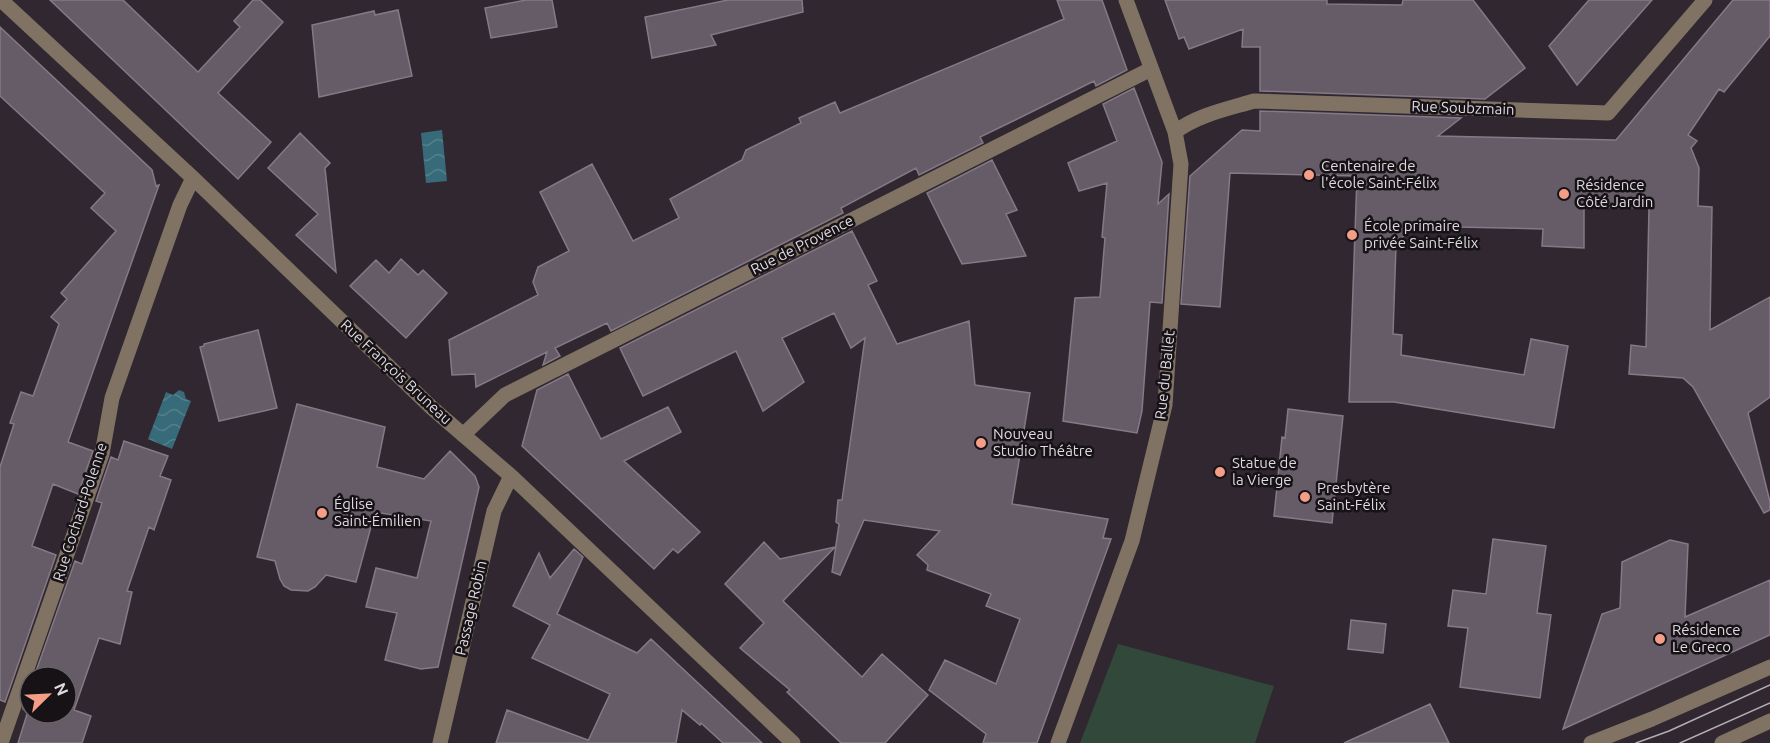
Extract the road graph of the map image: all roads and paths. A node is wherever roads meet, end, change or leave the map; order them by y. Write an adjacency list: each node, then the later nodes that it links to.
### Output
1 (1, 0): 6 (street, Rue François Bruneau)
2 (1126, 0): 4 (street, Rue du Ballet)
3 (1705, 0): 5 (street, Rue Soubzmain)
4 (1151, 69): 5 (street, Rue du Ballet); 7 (street, Rue de Provence)
5 (1175, 132): 14 (street, Rue du Ballet)
6 (193, 178): 7 (street, Rue François Bruneau); 11 (street, Rue Cochard-Polenne)
7 (463, 435): 8 (street, Rue François Bruneau)
8 (511, 476): 12 (street, Passage Robin); 13 (street, Rue François Bruneau)
9 (1770, 667): 15 (street)
10 (1770, 721): 16 (street)
11 (0, 743)
12 (440, 743)
13 (793, 743)
14 (1058, 743)
15 (1591, 743)
16 (1722, 743)

